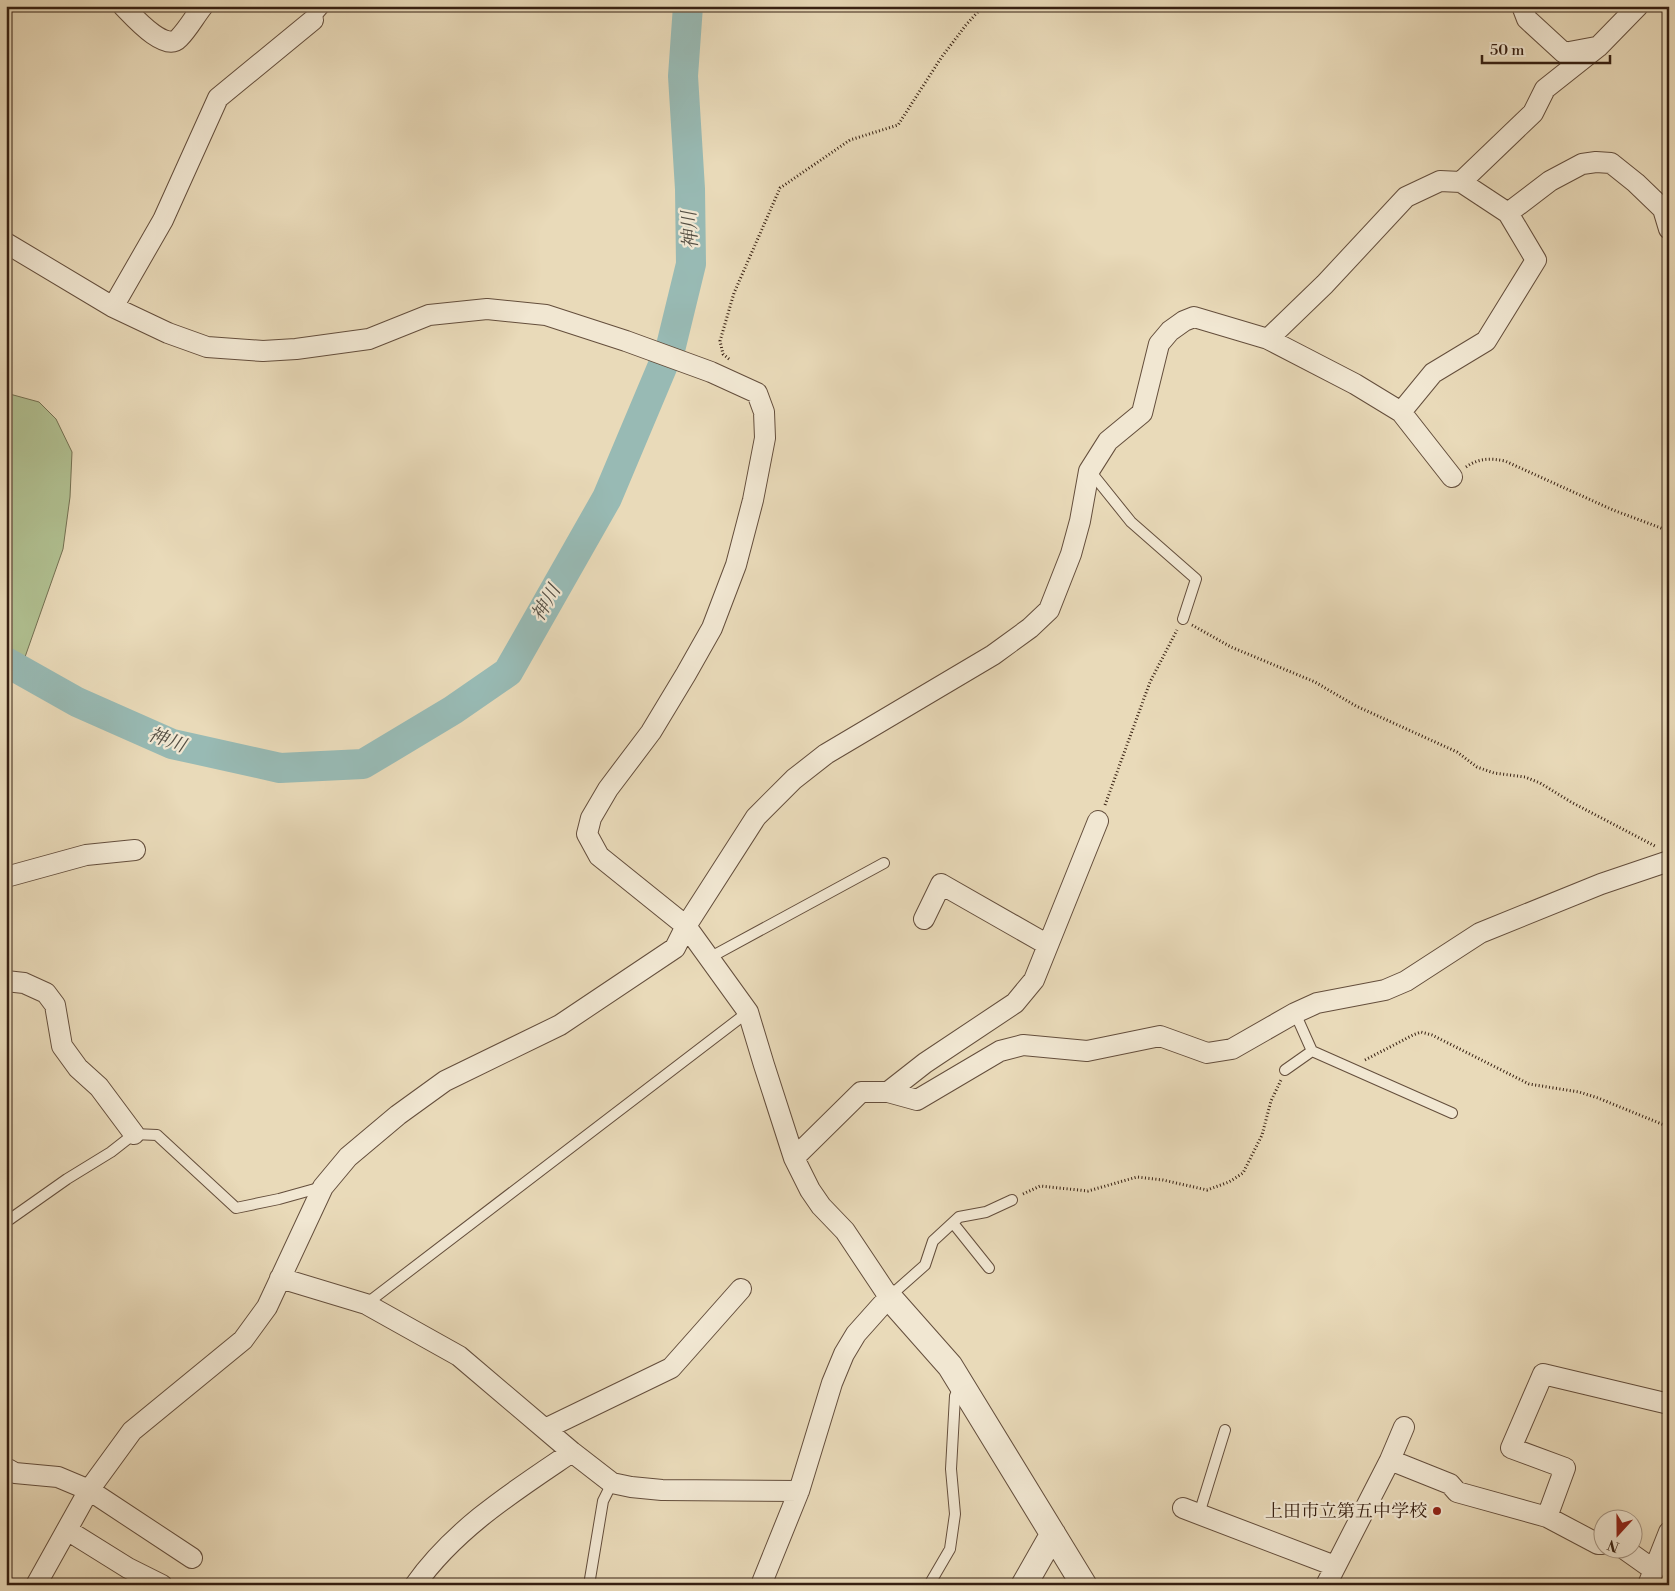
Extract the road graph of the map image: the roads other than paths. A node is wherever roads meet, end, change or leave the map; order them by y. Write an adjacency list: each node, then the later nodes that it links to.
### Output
1 (122, 6): 2 (street)
2 (203, 6)
3 (1522, 6): 6 (street)
4 (1638, 6): 6 (street)
5 (319, 13): 11 (street)
6 (1598, 47): 7 (street)
7 (1462, 182): 8 (street); 12 (street)
8 (1508, 213): 9 (street); 13 (street)
9 (1669, 229)
10 (6, 243): 11 (street)
11 (113, 307): 23 (street)
12 (1268, 339): 13 (street); 14 (street)
13 (1401, 412): 15 (street)
14 (1089, 470): 16 (lane); 23 (street)
15 (1452, 477)
16 (1183, 619)
17 (1098, 821): 24 (street)
18 (135, 850): 21 (street)
19 (1665, 855): 28 (street)
20 (884, 863): 25 (lane)
21 (6, 878)
22 (924, 919): 24 (street)
23 (686, 926): 25 (street); 35 (street)
24 (1048, 945): 31 (street)
25 (709, 958): 27 (street)
26 (6, 981): 33 (street)
27 (748, 1012): 34 (street); 43 (lane)
28 (1295, 1013): 29 (lane); 31 (street)
29 (1312, 1051): 30 (lane); 32 (lane)
30 (1285, 1070)
31 (888, 1092): 34 (street)
32 (1452, 1113)
33 (134, 1134): 35 (lane); 37 (lane)
34 (794, 1158): 42 (street)
35 (323, 1187): 40 (street)
36 (1012, 1200): 38 (lane)
37 (6, 1222)
38 (953, 1223): 39 (lane); 42 (lane)
39 (988, 1268)
40 (280, 1278): 43 (street); 53 (street)
41 (741, 1290): 47 (street)
42 (889, 1297): 44 (street); 54 (street)
43 (366, 1304): 47 (street)
44 (961, 1384): 59 (street); 70 (lane)
45 (1669, 1404): 56 (street)
46 (1404, 1427): 50 (street)
47 (545, 1429): 49 (street)
48 (1224, 1430): 55 (lane)
49 (572, 1452): 52 (street); 67 (street)
50 (1390, 1460): 56 (street); 63 (street)
51 (6, 1468): 53 (street)
52 (612, 1483): 54 (street); 68 (lane)
53 (89, 1490): 57 (street); 61 (street)
54 (799, 1491): 69 (street)
55 (1191, 1511): 63 (street)
56 (1547, 1517): 60 (street)
57 (67, 1530): 65 (street); 66 (street)
58 (1669, 1532): 64 (street)
59 (1053, 1534): 71 (street); 72 (street)
60 (1592, 1541)
61 (192, 1558)
62 (1633, 1558): 64 (street)
63 (1335, 1566): 73 (street)
64 (1651, 1577)
65 (36, 1585)
66 (162, 1585)
67 (415, 1585)
68 (589, 1585)
69 (761, 1585)
70 (929, 1585)
71 (1024, 1585)
72 (1084, 1585)
73 (1326, 1585)

